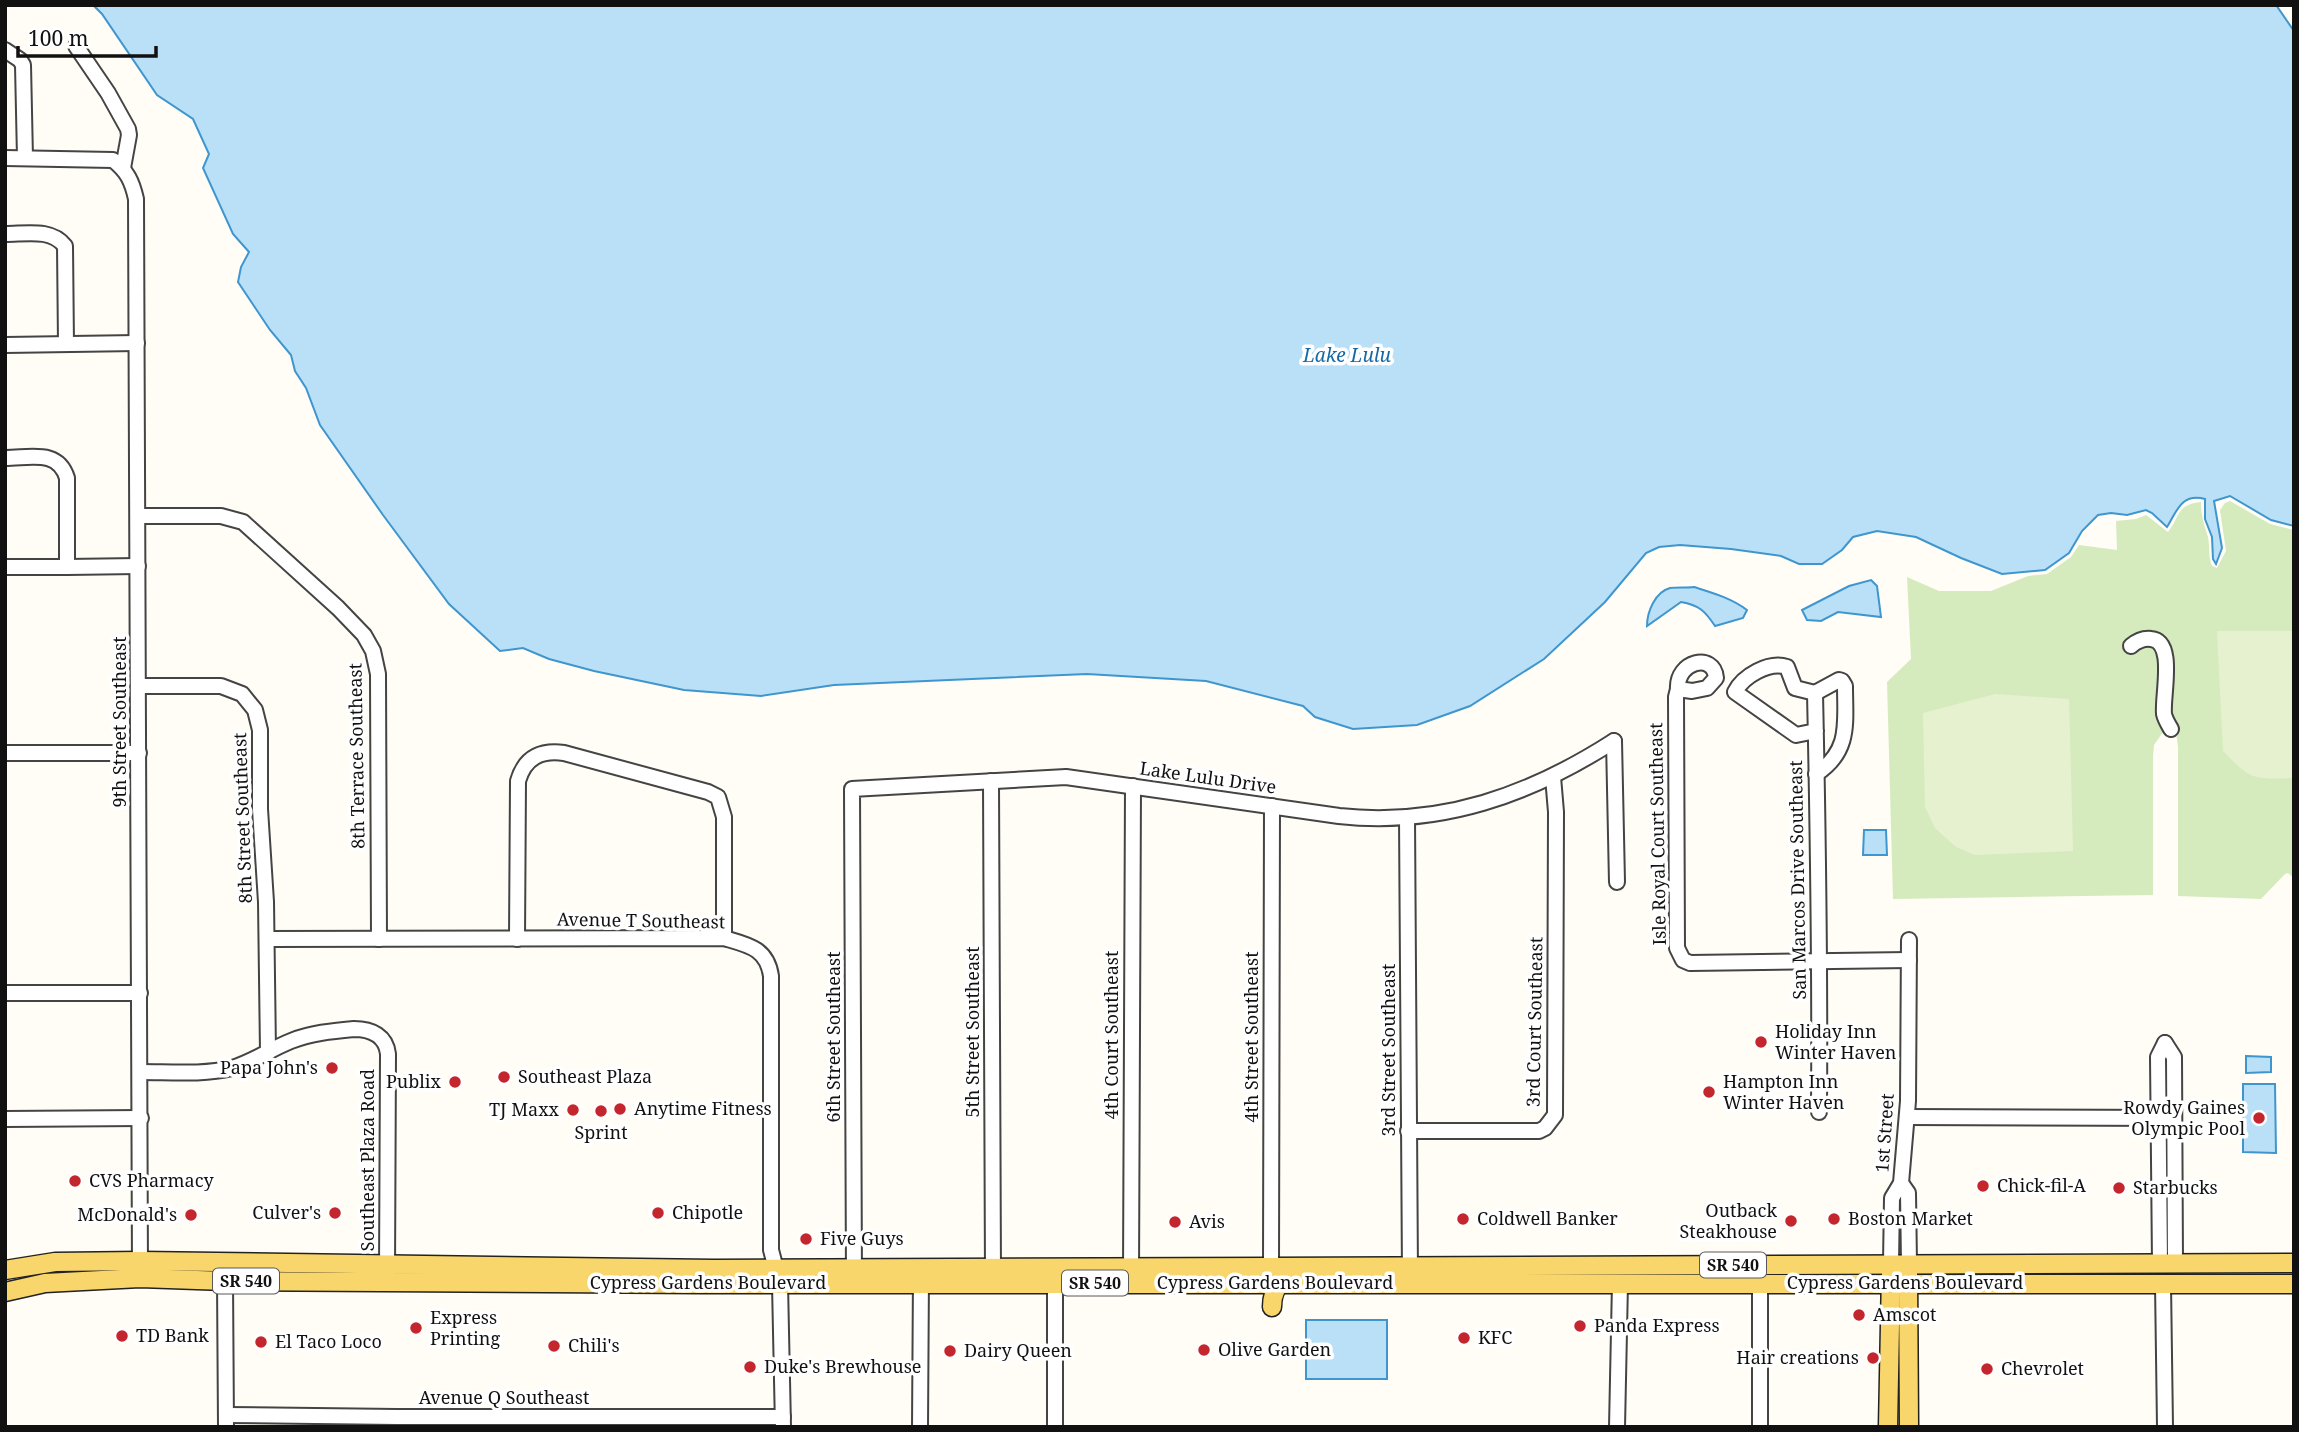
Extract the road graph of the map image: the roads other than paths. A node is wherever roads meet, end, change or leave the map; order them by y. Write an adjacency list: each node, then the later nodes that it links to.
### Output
1 (76, 46): 5 (street)
2 (5, 50): 4 (street)
3 (5, 158): 4 (street)
4 (25, 158): 5 (street)
5 (123, 168): 8 (street, 9th Street Southeast)
6 (5, 234): 7 (street)
7 (66, 344): 8 (street); 9 (street)
8 (137, 344): 11 (street, 9th Street Southeast)
9 (5, 345)
10 (5, 458): 14 (street)
11 (139, 516): 12 (street, 9th Street Southeast); 33 (street, 8th Terrace Southeast)
12 (138, 566): 14 (street); 16 (street, 9th Street Southeast)
13 (5, 567): 14 (street)
14 (67, 567)
15 (2131, 646): 19 (street)
16 (139, 686): 21 (street, 9th Street Southeast); 32 (street, 8th Street Southeast)
17 (1678, 690): 36 (street, Isle Royal Court Southeast)
18 (1815, 694): 20 (street, San Marcos Drive Southeast); 20 (street, San Marcos Drive Southeast); 23 (street)
19 (2171, 729)
20 (1816, 731): 23 (street, San Marcos Drive Southeast)
21 (139, 752): 22 (street); 38 (street, 9th Street Southeast)
22 (5, 753)
23 (1816, 774): 36 (street, San Marcos Drive Southeast)
24 (1553, 777): 29 (street, Lake Lulu Drive); 30 (street); 45 (street, 3rd Court Southeast)
25 (991, 781): 26 (street, Lake Lulu Drive); 27 (street, Lake Lulu Drive); 65 (street, 5th Street Southeast)
26 (1133, 786): 28 (street, Lake Lulu Drive); 62 (street, 4th Court Southeast)
27 (852, 789): 59 (street, 6th Street Southeast)
28 (1272, 807): 29 (street, Lake Lulu Drive); 51 (street, 4th Street Southeast)
29 (1407, 817): 45 (street, 3rd Street Southeast)
30 (1617, 882)
31 (724, 938): 34 (street, Avenue T Southeast); 34 (street); 64 (street, Avenue T Southeast)
32 (267, 939): 33 (street, Avenue T Southeast); 39 (street, 8th Street Southeast)
33 (379, 939): 34 (street, Avenue T Southeast)
34 (517, 939)
35 (1909, 951): 36 (street, Isle Royal Court Southeast); 42 (street, 1st Street)
36 (1819, 961): 41 (street, San Marcos Drive Southeast)
37 (5, 993): 38 (street)
38 (140, 993): 40 (street, 9th Street Southeast)
39 (268, 1052): 40 (street, Southeast Plaza Road); 56 (street, Southeast Plaza Road)
40 (141, 1072): 43 (street, 9th Street Southeast)
41 (1819, 1112)
42 (1907, 1117): 48 (street, 1st Street); 49 (street)
43 (141, 1118): 44 (street); 55 (street, 9th Street Southeast)
44 (5, 1119)
45 (1408, 1131): 63 (street, 3rd Street Southeast)
46 (273, 1263): 55 (main road, Cypress Gardens Boulevard / SR 540); 56 (main road, Cypress Gardens Boulevard / SR 540); 66 (main road)
47 (2294, 1263): 49 (main road, Cypress Gardens Boulevard / SR 540)
48 (1900, 1264): 49 (main road, Cypress Gardens Boulevard / SR 540); 58 (main road, Cypress Gardens Boulevard / SR 540); 72 (main road)
49 (2168, 1264)
50 (569, 1267): 53 (main road, Cypress Gardens Boulevard / SR 540); 56 (main road, Cypress Gardens Boulevard / SR 540); 67 (main road)
51 (1271, 1267): 52 (main road, Cypress Gardens Boulevard / SR 540); 62 (main road, Cypress Gardens Boulevard / SR 540); 69 (main road)
52 (1337, 1267): 63 (main road, Cypress Gardens Boulevard / SR 540); 70 (main road)
53 (688, 1268): 64 (main road, Cypress Gardens Boulevard / SR 540); 68 (main road)
54 (5, 1270): 55 (main road, Cypress Gardens Boulevard / SR 540)
55 (140, 1270): 66 (main road, Cypress Gardens Boulevard / SR 540); 75 (main road, Cypress Gardens Boulevard / SR 540)
56 (387, 1273): 66 (main road, Cypress Gardens Boulevard / SR 540); 67 (main road, Cypress Gardens Boulevard / SR 540)
57 (1693, 1274): 58 (main road, Cypress Gardens Boulevard / SR 540); 63 (main road, Cypress Gardens Boulevard / SR 540); 71 (main road, Cypress Gardens Boulevard / SR 540)
58 (1757, 1274): 72 (main road, Cypress Gardens Boulevard / SR 540); 83 (street)
59 (854, 1275): 60 (main road, Cypress Gardens Boulevard / SR 540); 64 (main road, Cypress Gardens Boulevard / SR 540)
60 (921, 1275): 65 (main road, Cypress Gardens Boulevard / SR 540); 80 (street)
61 (1055, 1275): 62 (main road, Cypress Gardens Boulevard / SR 540); 65 (main road, Cypress Gardens Boulevard / SR 540); 81 (street)
62 (1131, 1275): 69 (main road, Cypress Gardens Boulevard / SR 540)
63 (1410, 1275): 70 (main road, Cypress Gardens Boulevard / SR 540); 71 (main road, Cypress Gardens Boulevard / SR 540)
64 (778, 1276): 68 (main road, Cypress Gardens Boulevard / SR 540); 79 (street)
65 (993, 1276)
66 (225, 1281): 77 (street)
67 (520, 1283): 68 (main road, Cypress Gardens Boulevard / SR 540)
68 (588, 1283)
69 (1214, 1283): 70 (main road, Cypress Gardens Boulevard / SR 540)
70 (1279, 1283): 76 (main road)
71 (1620, 1283): 82 (street)
72 (1899, 1283): 73 (main road, Cypress Gardens Boulevard / SR 540); 84 (main road); 85 (main road)
73 (2163, 1284): 74 (main road, Cypress Gardens Boulevard / SR 540); 86 (street)
74 (2294, 1284)
75 (5, 1292)
76 (1272, 1307)
77 (226, 1421): 78 (street, Avenue Q Southeast)
78 (505, 1422): 79 (street, Avenue Q Southeast)
79 (783, 1422)
80 (920, 1427)
81 (1055, 1427)
82 (1617, 1427)
83 (1760, 1427)
84 (1888, 1427)
85 (1909, 1427)
86 (2165, 1427)

